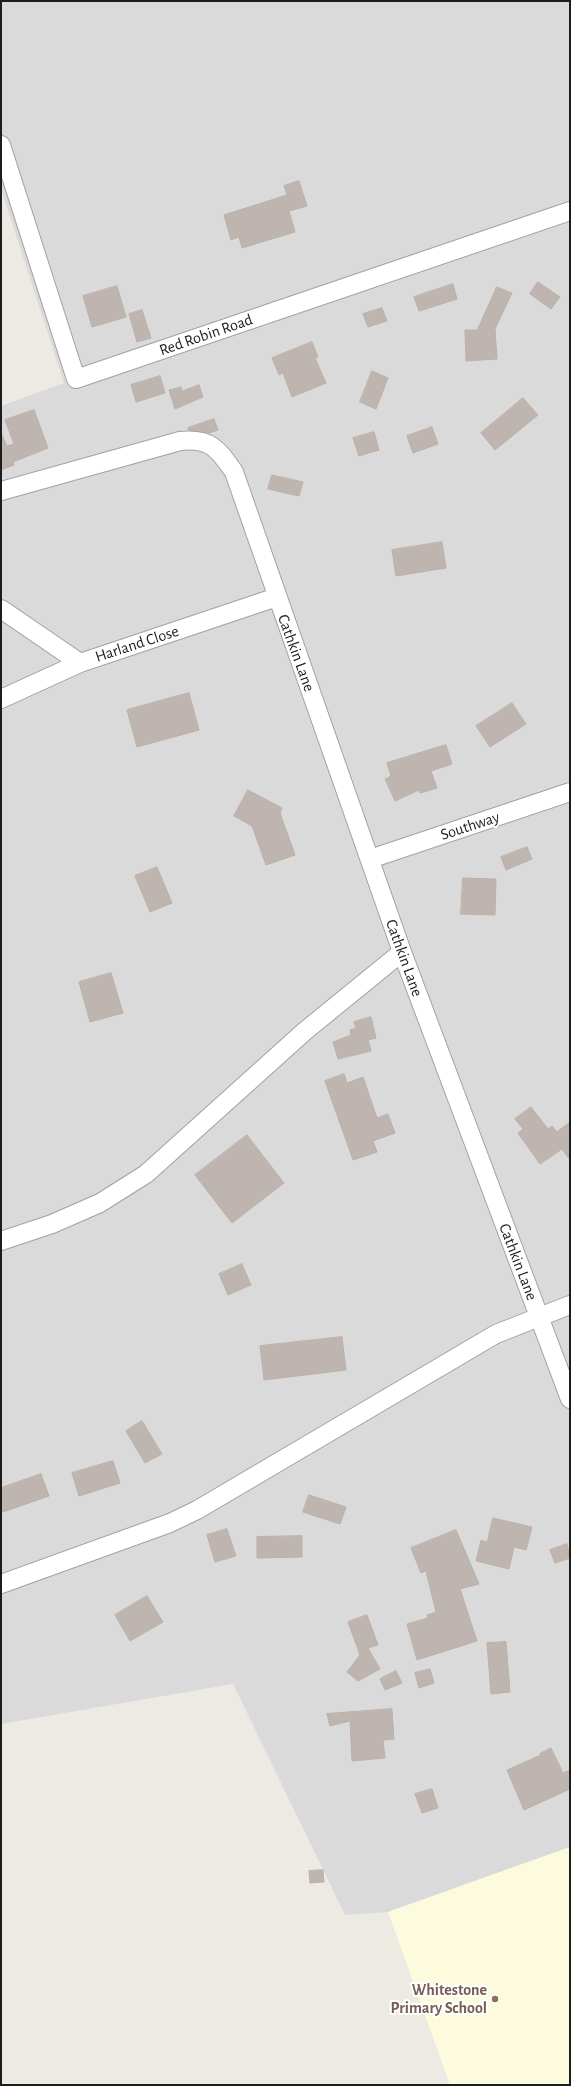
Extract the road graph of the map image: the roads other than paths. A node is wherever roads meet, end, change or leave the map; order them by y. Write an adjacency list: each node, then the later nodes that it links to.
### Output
1 (1, 145): 2 (street, Red Robin Road)
2 (570, 211)
3 (1, 491): 4 (street, Cathkin Lane)
4 (277, 597): 6 (street, Harland Close); 9 (street, Cathkin Lane)
5 (1, 609): 6 (street)
6 (80, 663): 7 (street, Harland Close)
7 (1, 699)
8 (570, 792): 9 (street, Southway)
9 (370, 859): 10 (street, Cathkin Lane)
10 (402, 952): 11 (street); 13 (street, Cathkin Lane)
11 (1, 1241)
12 (570, 1305): 13 (street)
13 (538, 1316): 14 (street, Cathkin Lane); 15 (street)
14 (570, 1399)
15 (1, 1584)

